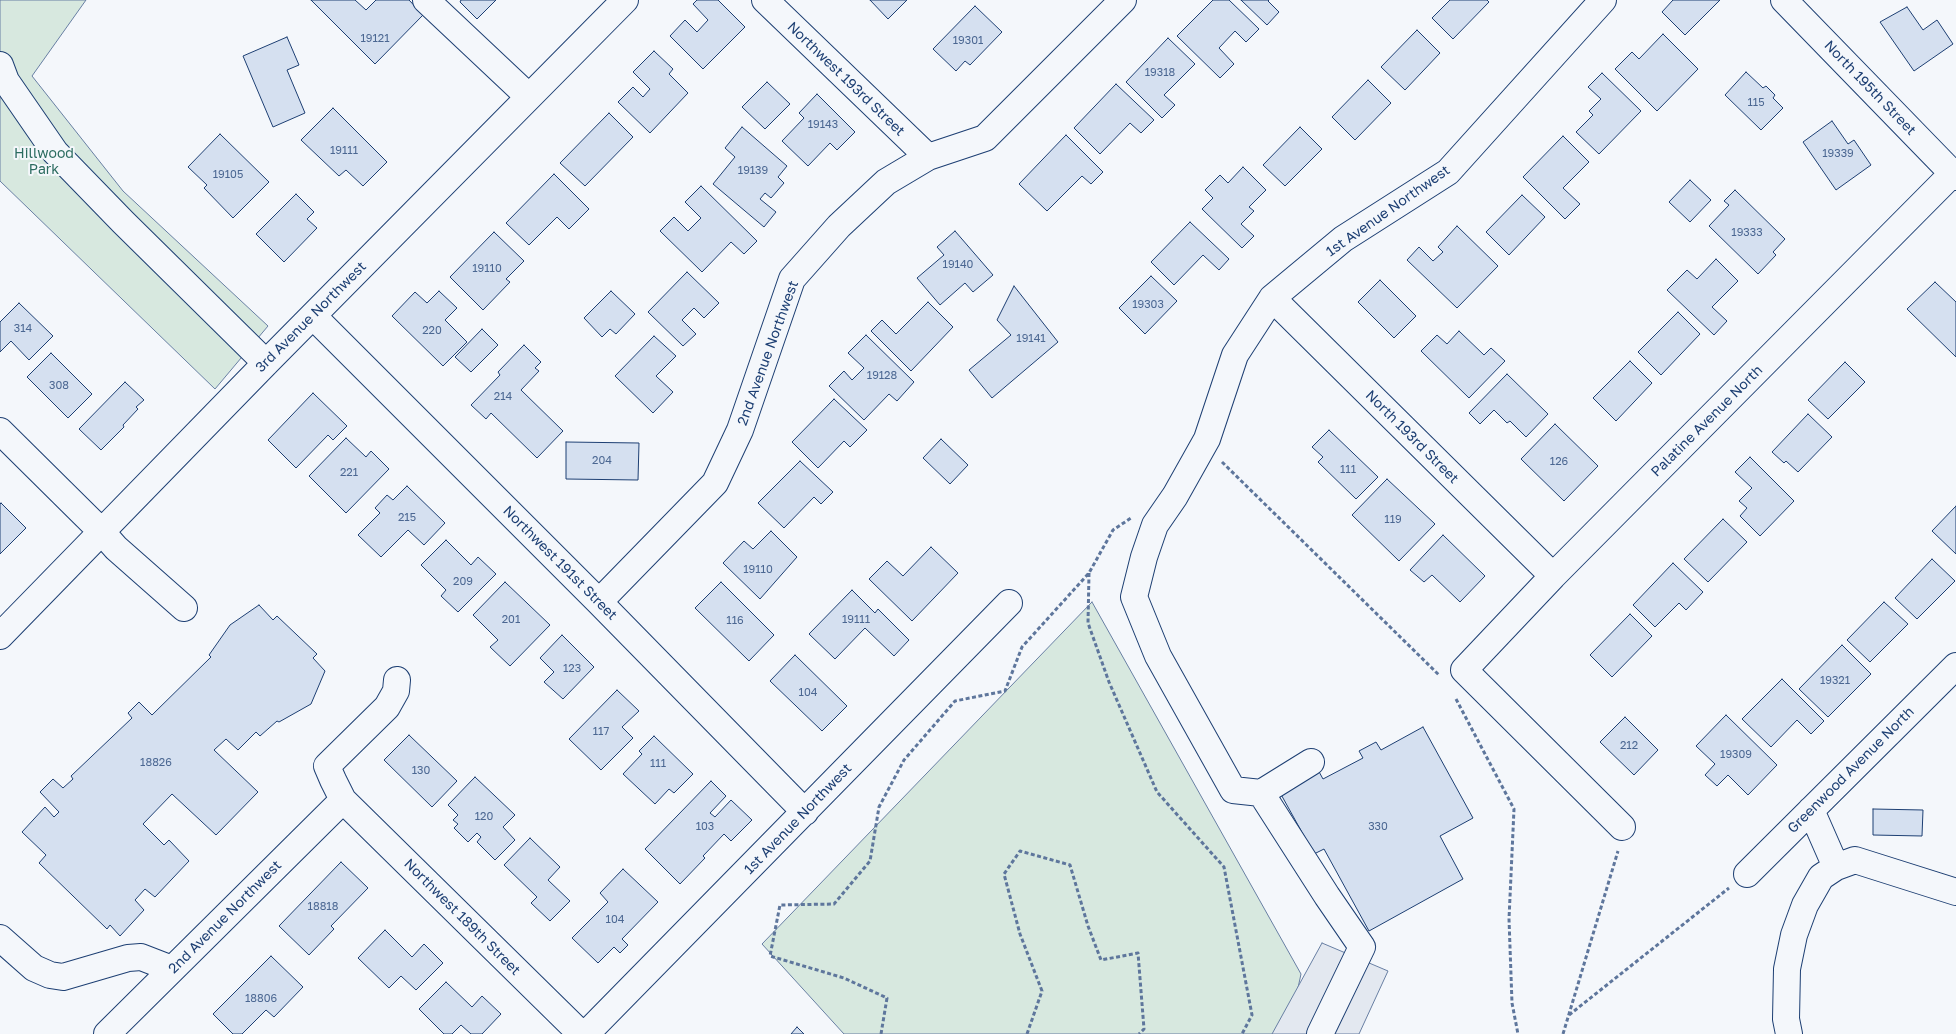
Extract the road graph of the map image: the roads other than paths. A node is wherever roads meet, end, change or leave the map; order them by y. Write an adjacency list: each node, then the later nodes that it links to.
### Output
1 (426, 0): 8 (street)
2 (624, 0): 8 (street, 3rd Avenue Northwest)
3 (765, 0): 9 (street, Northwest 193rd Street)
4 (1123, 0): 9 (street, 2nd Avenue Northwest)
5 (1603, 0): 11 (street, 1st Avenue Northwest)
6 (1792, 3): 10 (street, North 195th Street)
7 (0, 65): 13 (street)
8 (529, 97): 12 (street, 3rd Avenue Northwest)
9 (928, 157): 17 (street, 2nd Avenue Northwest)
10 (1954, 175): 16 (street, Palatine Avenue North)
11 (1272, 298): 16 (street, North 193rd Street); 24 (street, 1st Avenue Northwest)
12 (313, 316): 13 (street, 3rd Avenue Northwest); 17 (street, Northwest 191st Street)
13 (266, 362): 15 (street, 3rd Avenue Northwest)
14 (0, 431): 15 (street)
15 (101, 531): 19 (street); 20 (street, 3rd Avenue Northwest)
16 (1553, 576): 28 (street, Palatine Avenue North)
17 (599, 602): 27 (street, Northwest 191st Street)
18 (1008, 603): 27 (street, 1st Avenue Northwest)
19 (184, 608)
20 (0, 636)
21 (1956, 666): 26 (street, Greenwood Avenue North)
22 (397, 680): 25 (street)
23 (1311, 762): 24 (street)
24 (1261, 793): 37 (street)
25 (343, 800): 33 (street, 2nd Avenue Northwest); 35 (street, Northwest 189th Street)
26 (1811, 810): 29 (street); 30 (street, Greenwood Avenue North)
27 (805, 812): 36 (street, 1st Avenue Northwest)
28 (1620, 838)
29 (1836, 867): 31 (street); 38 (street)
30 (1747, 874)
31 (1956, 892)
32 (0, 938): 33 (street)
33 (172, 969): 34 (street, 2nd Avenue Northwest)
34 (107, 1034)
35 (582, 1034)
36 (586, 1034)
37 (1320, 1034)
38 (1789, 1034)

